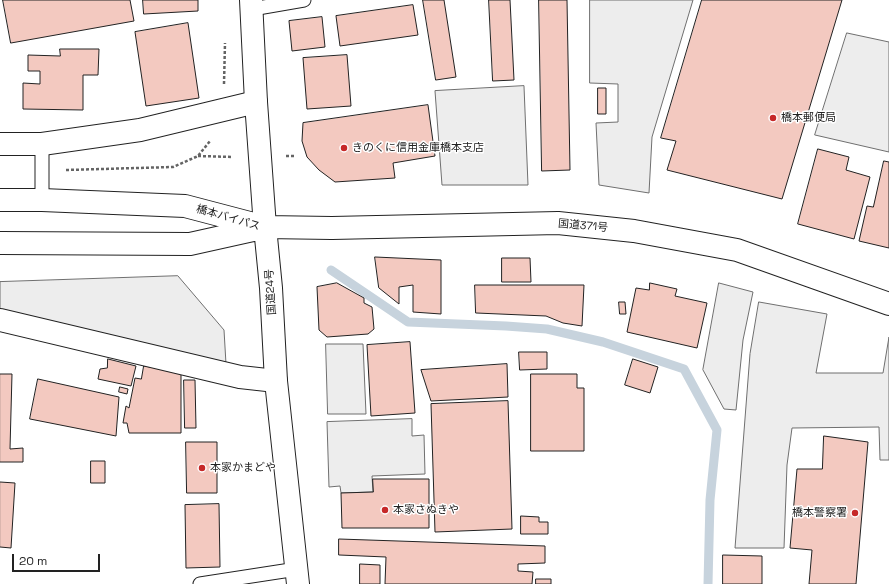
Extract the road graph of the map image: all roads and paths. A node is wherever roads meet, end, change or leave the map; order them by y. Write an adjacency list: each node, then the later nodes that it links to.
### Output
1 (304, 0): 2 (lane)
2 (252, 4): 3 (main road, 国道24号)
3 (256, 102): 5 (main road); 8 (main road, 国道24号)
4 (0, 144): 5 (main road)
5 (42, 144): 7 (lane)
6 (0, 200): 7 (main road, 橋本バイパス)
7 (42, 200): 8 (main road, 橋本バイパス)
8 (265, 227): 9 (main road, 橋本バイパス); 10 (main road, 国道371号); 12 (main road, 国道24号)
9 (0, 244)
10 (889, 304)
11 (0, 320): 12 (main road)
12 (276, 381): 13 (main road, 国道24号)
13 (297, 577): 14 (lane)
14 (200, 584)

